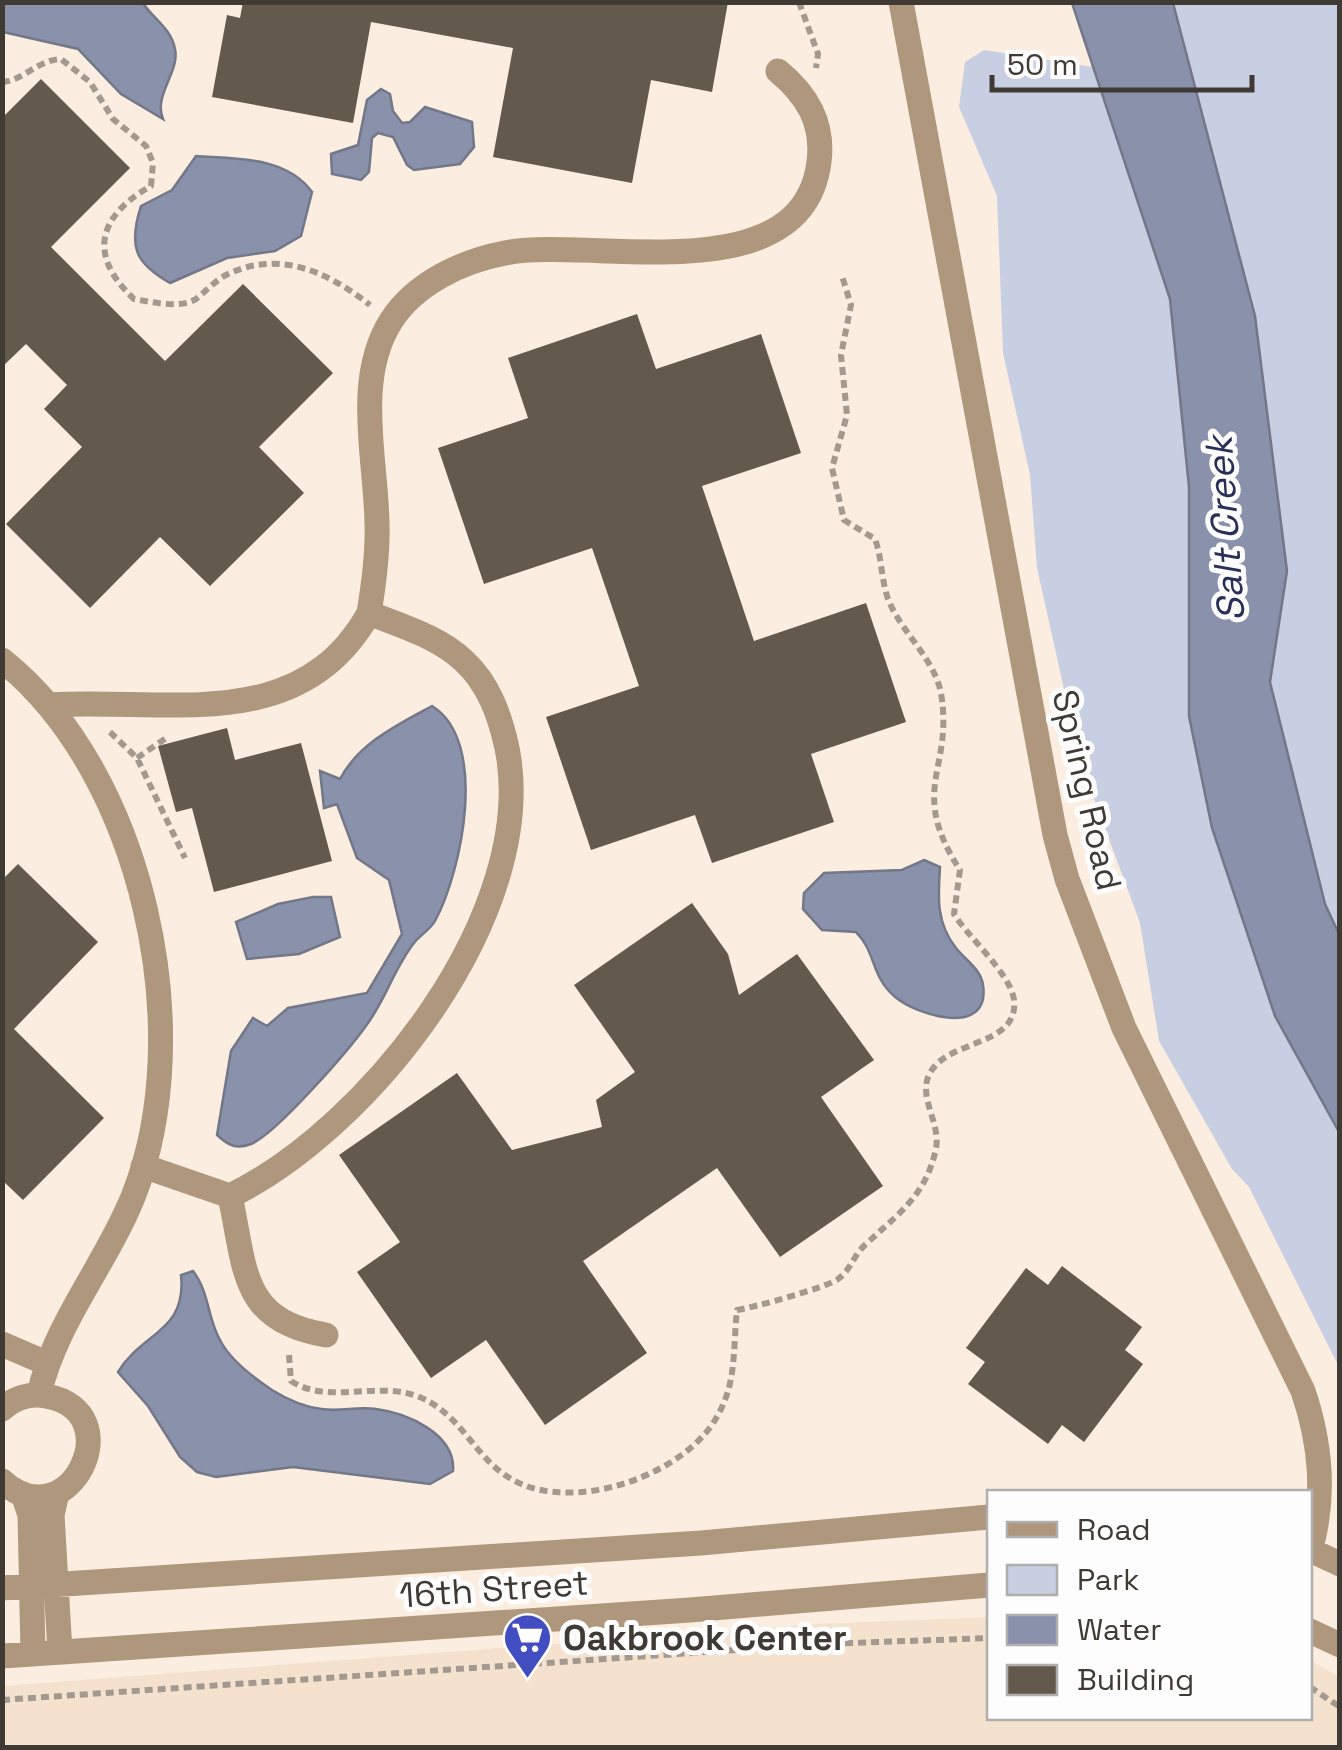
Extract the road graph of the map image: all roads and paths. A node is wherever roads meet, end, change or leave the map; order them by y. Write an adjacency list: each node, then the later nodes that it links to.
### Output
1 (799, 2): 5 (path)
2 (901, 2): 26 (street, Spring Road)
3 (778, 71): 5 (street)
4 (2, 82): 7 (path)
5 (800, 89): 7 (street)
6 (842, 276): 17 (path)
7 (391, 321): 8 (street)
8 (369, 613): 10 (street); 16 (street)
9 (2, 660): 11 (street)
10 (79, 702): 11 (street); 13 (path)
11 (50, 704): 15 (street)
12 (186, 728): 13 (path)
13 (137, 758): 14 (path)
14 (185, 858)
15 (143, 1166): 16 (street); 20 (street)
16 (230, 1196): 17 (street)
17 (293, 1330): 18 (street)
18 (326, 1335)
19 (2, 1344): 20 (street)
20 (46, 1364): 21 (street)
21 (39, 1394): 22 (street); 24 (street)
22 (2, 1410)
23 (13, 1487): 24 (street); 30 (street)
24 (57, 1493): 30 (street)
25 (987, 1517): 30 (street, 16th Street)
26 (1312, 1540)
27 (1312, 1551): 28 (street, Spring Road)
28 (1340, 1564)
29 (987, 1585): 35 (street, 16th Street)
30 (44, 1586): 31 (street, 16th Street); 35 (street); 36 (street)
31 (2, 1588)
32 (1312, 1631): 34 (street)
33 (987, 1638): 39 (path)
34 (1340, 1645)
35 (60, 1652): 36 (street, 16th Street)
36 (33, 1654): 37 (street, 16th Street)
37 (2, 1656)
38 (1312, 1687): 40 (path)
39 (2, 1700)
40 (1340, 1707)

